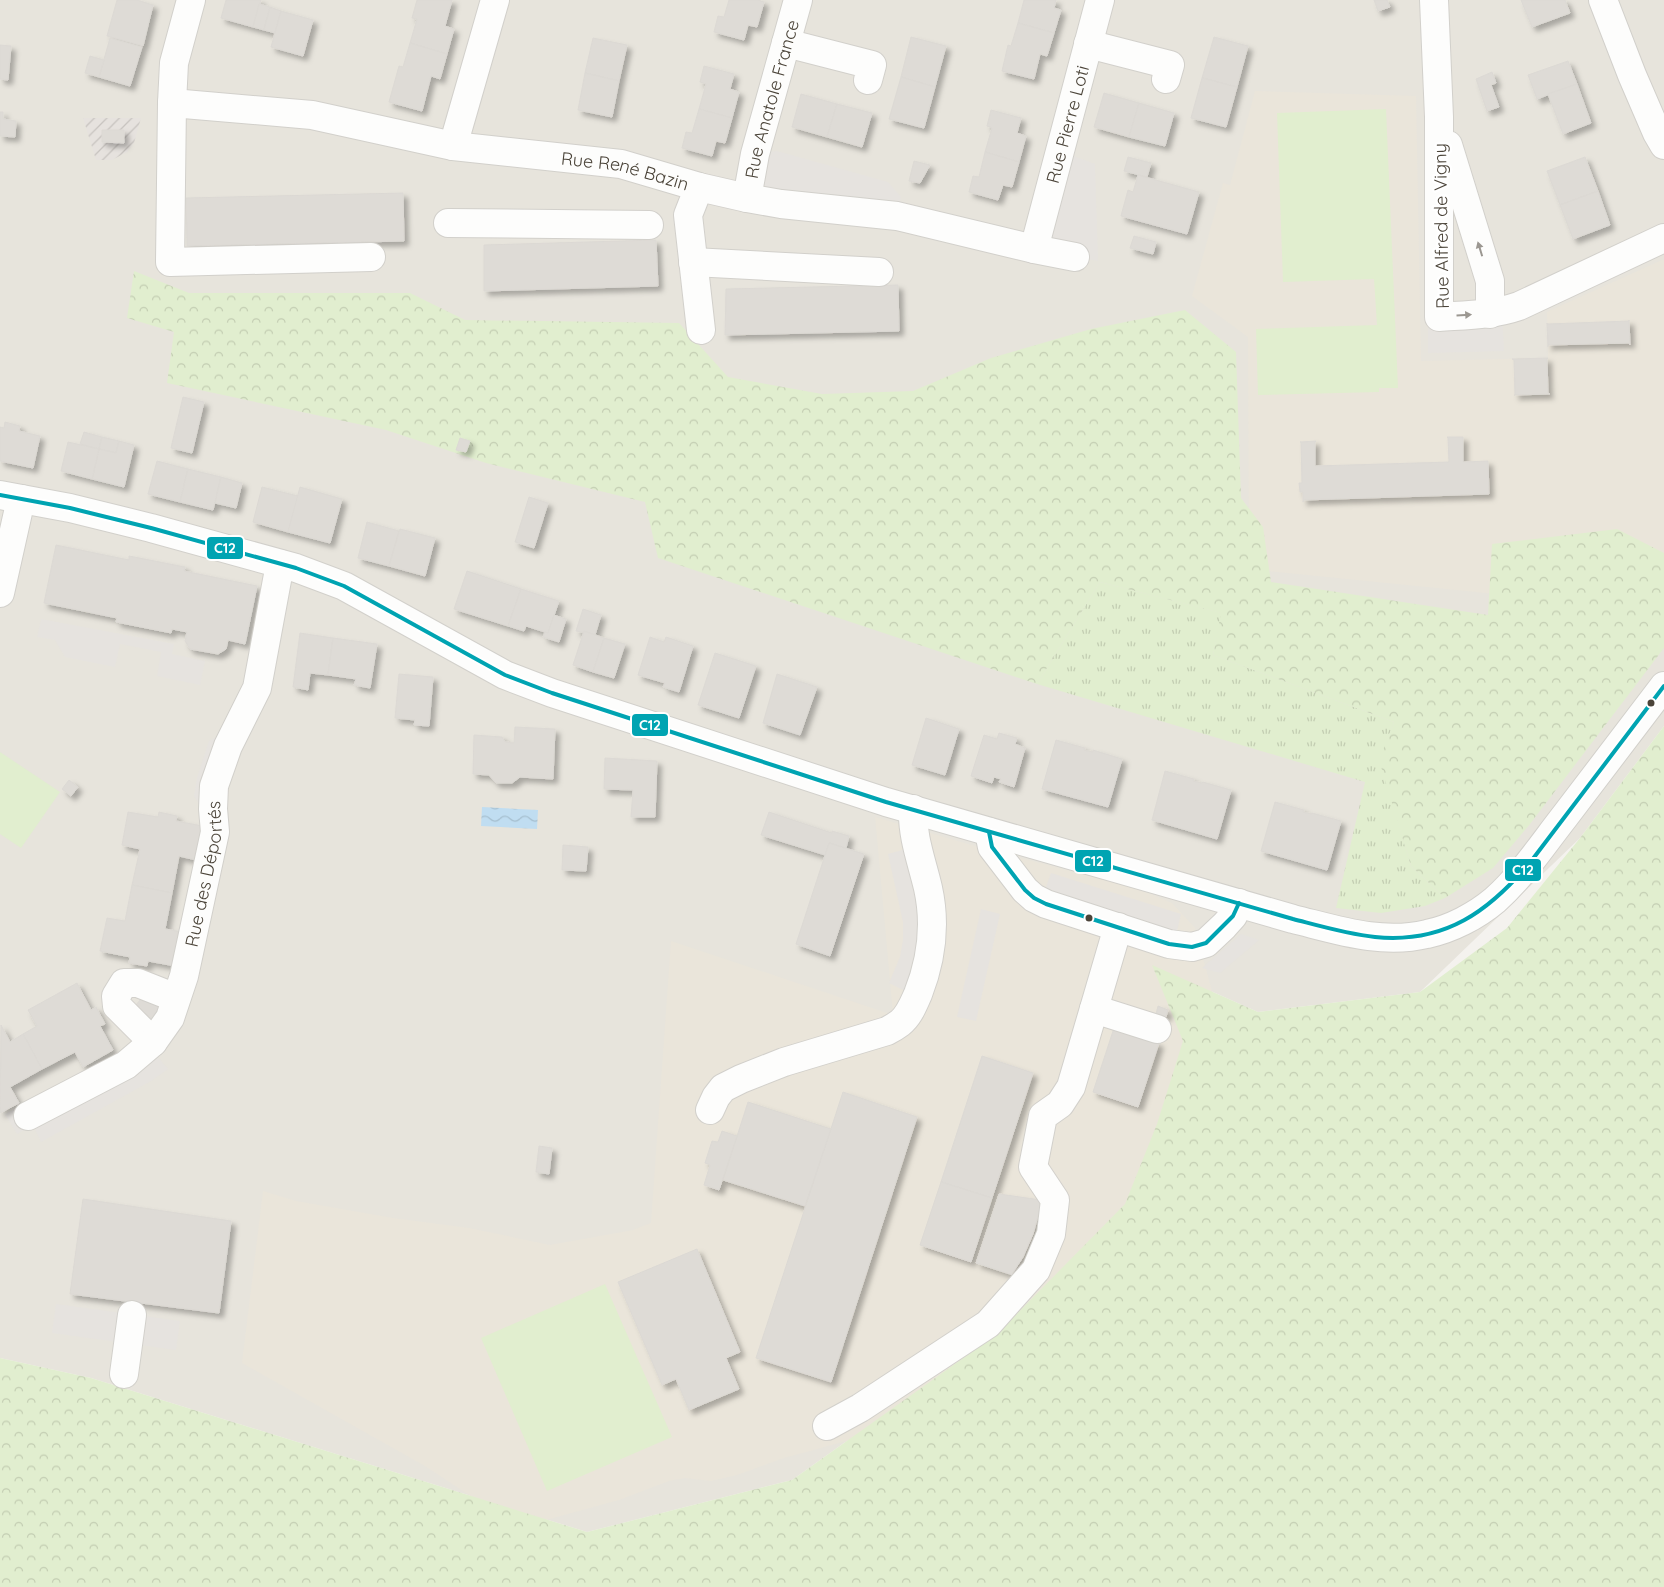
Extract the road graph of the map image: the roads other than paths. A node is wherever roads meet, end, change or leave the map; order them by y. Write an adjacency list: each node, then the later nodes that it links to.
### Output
1 (192, 0): 11 (street)
2 (495, 0): 14 (street)
3 (798, 0): 7 (street, Rue Anatole France)
4 (1100, 0): 8 (street, Rue Pierre Loti)
5 (1434, 0): 12 (street, Rue Alfred de Vigny)
6 (1603, 0): 13 (street)
7 (786, 43): 10 (street); 16 (street, Rue Anatole France)
8 (1088, 44): 9 (street); 20 (street, Rue Pierre Loti)
9 (1166, 79)
10 (868, 80)
11 (172, 103): 14 (street, Rue René Bazin); 21 (street)
12 (1439, 118): 25 (street, Rue Alfred de Vigny, one-way to 12); 25 (street, Rue Alfred de Vigny, one-way to 25)
13 (1664, 145)
14 (453, 146): 15 (street, Rue René Bazin)
15 (700, 187): 16 (street, Rue René Bazin); 23 (street)
16 (747, 198): 20 (street, Rue René Bazin)
17 (448, 223): 18 (street)
18 (648, 225)
19 (1664, 238): 25 (street, Rue Alfred de Vigny)
20 (1034, 249): 22 (street, Rue René Bazin)
21 (371, 257)
22 (1075, 257)
23 (693, 262): 24 (street); 26 (street)
24 (879, 272)
25 (1490, 314)
26 (701, 330)
27 (10, 497): 28 (street); 29 (street)
28 (280, 564): 31 (street); 35 (street, Rue des Déportés)
29 (0, 593)
30 (1664, 686): 33 (street)
31 (914, 809): 32 (street); 39 (street)
32 (990, 832): 33 (street); 34 (street)
33 (1239, 903): 34 (street)
34 (1118, 927): 36 (street)
35 (176, 998): 38 (street, Rue des Déportés); 38 (street)
36 (1094, 1009): 37 (street); 43 (street)
37 (1157, 1029)
38 (152, 1042): 40 (street, Rue des Déportés)
39 (710, 1110)
40 (28, 1116)
41 (132, 1315): 42 (street)
42 (124, 1374)
43 (827, 1426)

